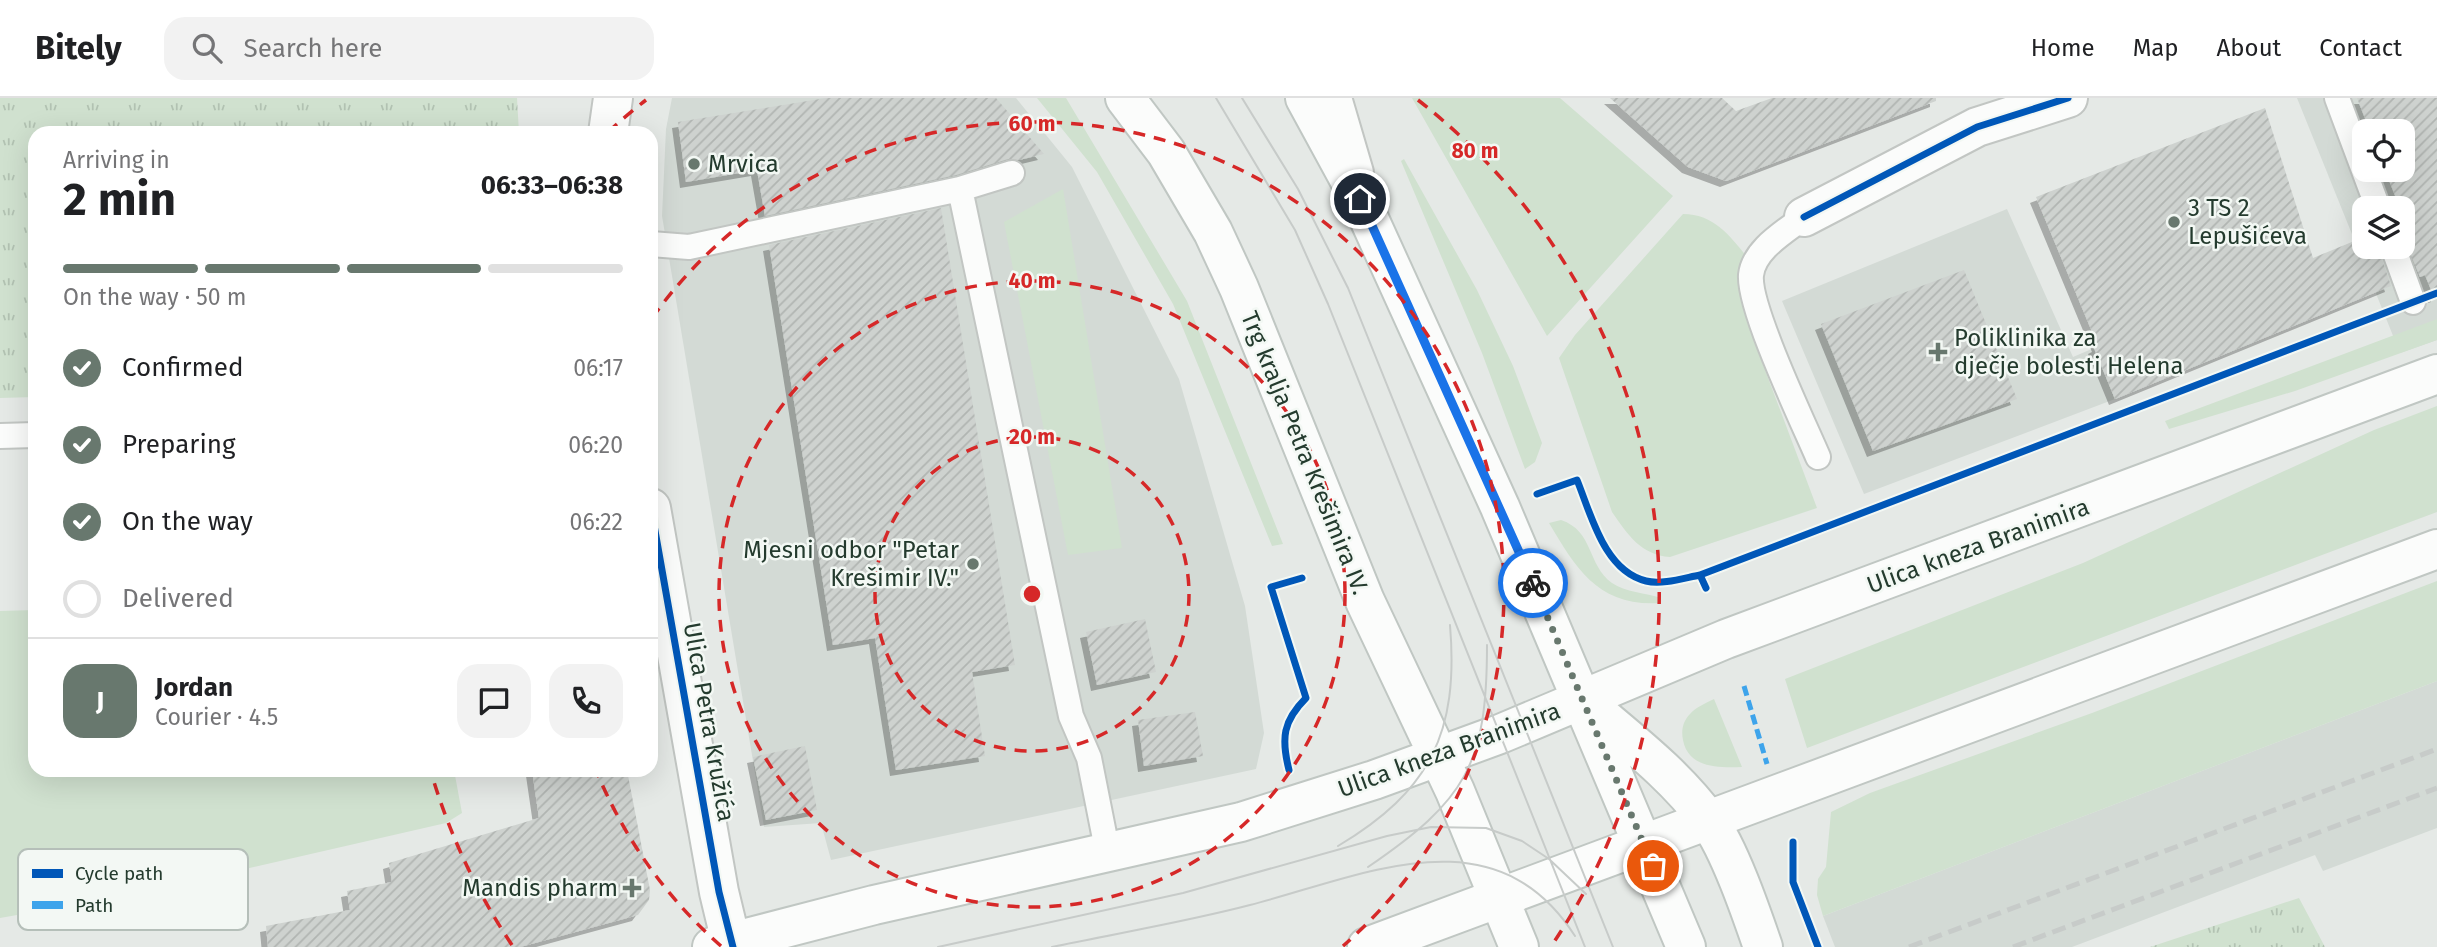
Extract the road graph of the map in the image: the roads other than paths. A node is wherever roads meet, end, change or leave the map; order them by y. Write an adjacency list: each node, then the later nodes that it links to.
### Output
1 (613, 98): 9 (main road)
2 (1125, 98): 10 (main road, Trg kralja Petra Krešimira IV.)
3 (1141, 98): 10 (main road, Trg kralja Petra Krešimira IV.)
4 (1305, 98): 14 (main road)
5 (1332, 98): 14 (main road)
6 (2067, 98): 8 (main road)
7 (2337, 98): 13 (lane)
8 (1969, 112): 15 (main road)
9 (609, 126)
10 (1166, 152): 26 (main road, Trg kralja Petra Krešimira IV.)
11 (1012, 173): 12 (lane)
12 (960, 189): 16 (lane); 29 (lane)
13 (2374, 196)
14 (1360, 199): 25 (main road)
15 (1804, 217): 22 (lane)
16 (658, 245)
17 (2397, 259): 18 (lane)
18 (2413, 302)
19 (2437, 374): 25 (main road, Ulica kneza Branimira)
20 (28, 435): 21 (lane)
21 (0, 436)
22 (1818, 457)
23 (658, 548): 31 (main road, Ulica Petra Kružića)
24 (2437, 549): 27 (main road)
25 (1581, 699): 26 (main road, Ulica kneza Branimira); 27 (main road); 28 (main road)
26 (1438, 757): 29 (main road, Ulica kneza Branimira); 30 (main road, Trg kralja Petra Krešimira IV.)
27 (1709, 821): 28 (main road); 35 (main road)
28 (1645, 846): 30 (main road); 34 (main road)
29 (1108, 854): 31 (main road, Ulica kneza Branimira)
30 (1500, 899): 32 (main road); 33 (main road, Trg kralja Petra Krešimira IV.)
31 (725, 945)
32 (1367, 947)
33 (1519, 947)
34 (1686, 947)
35 (1763, 947)

